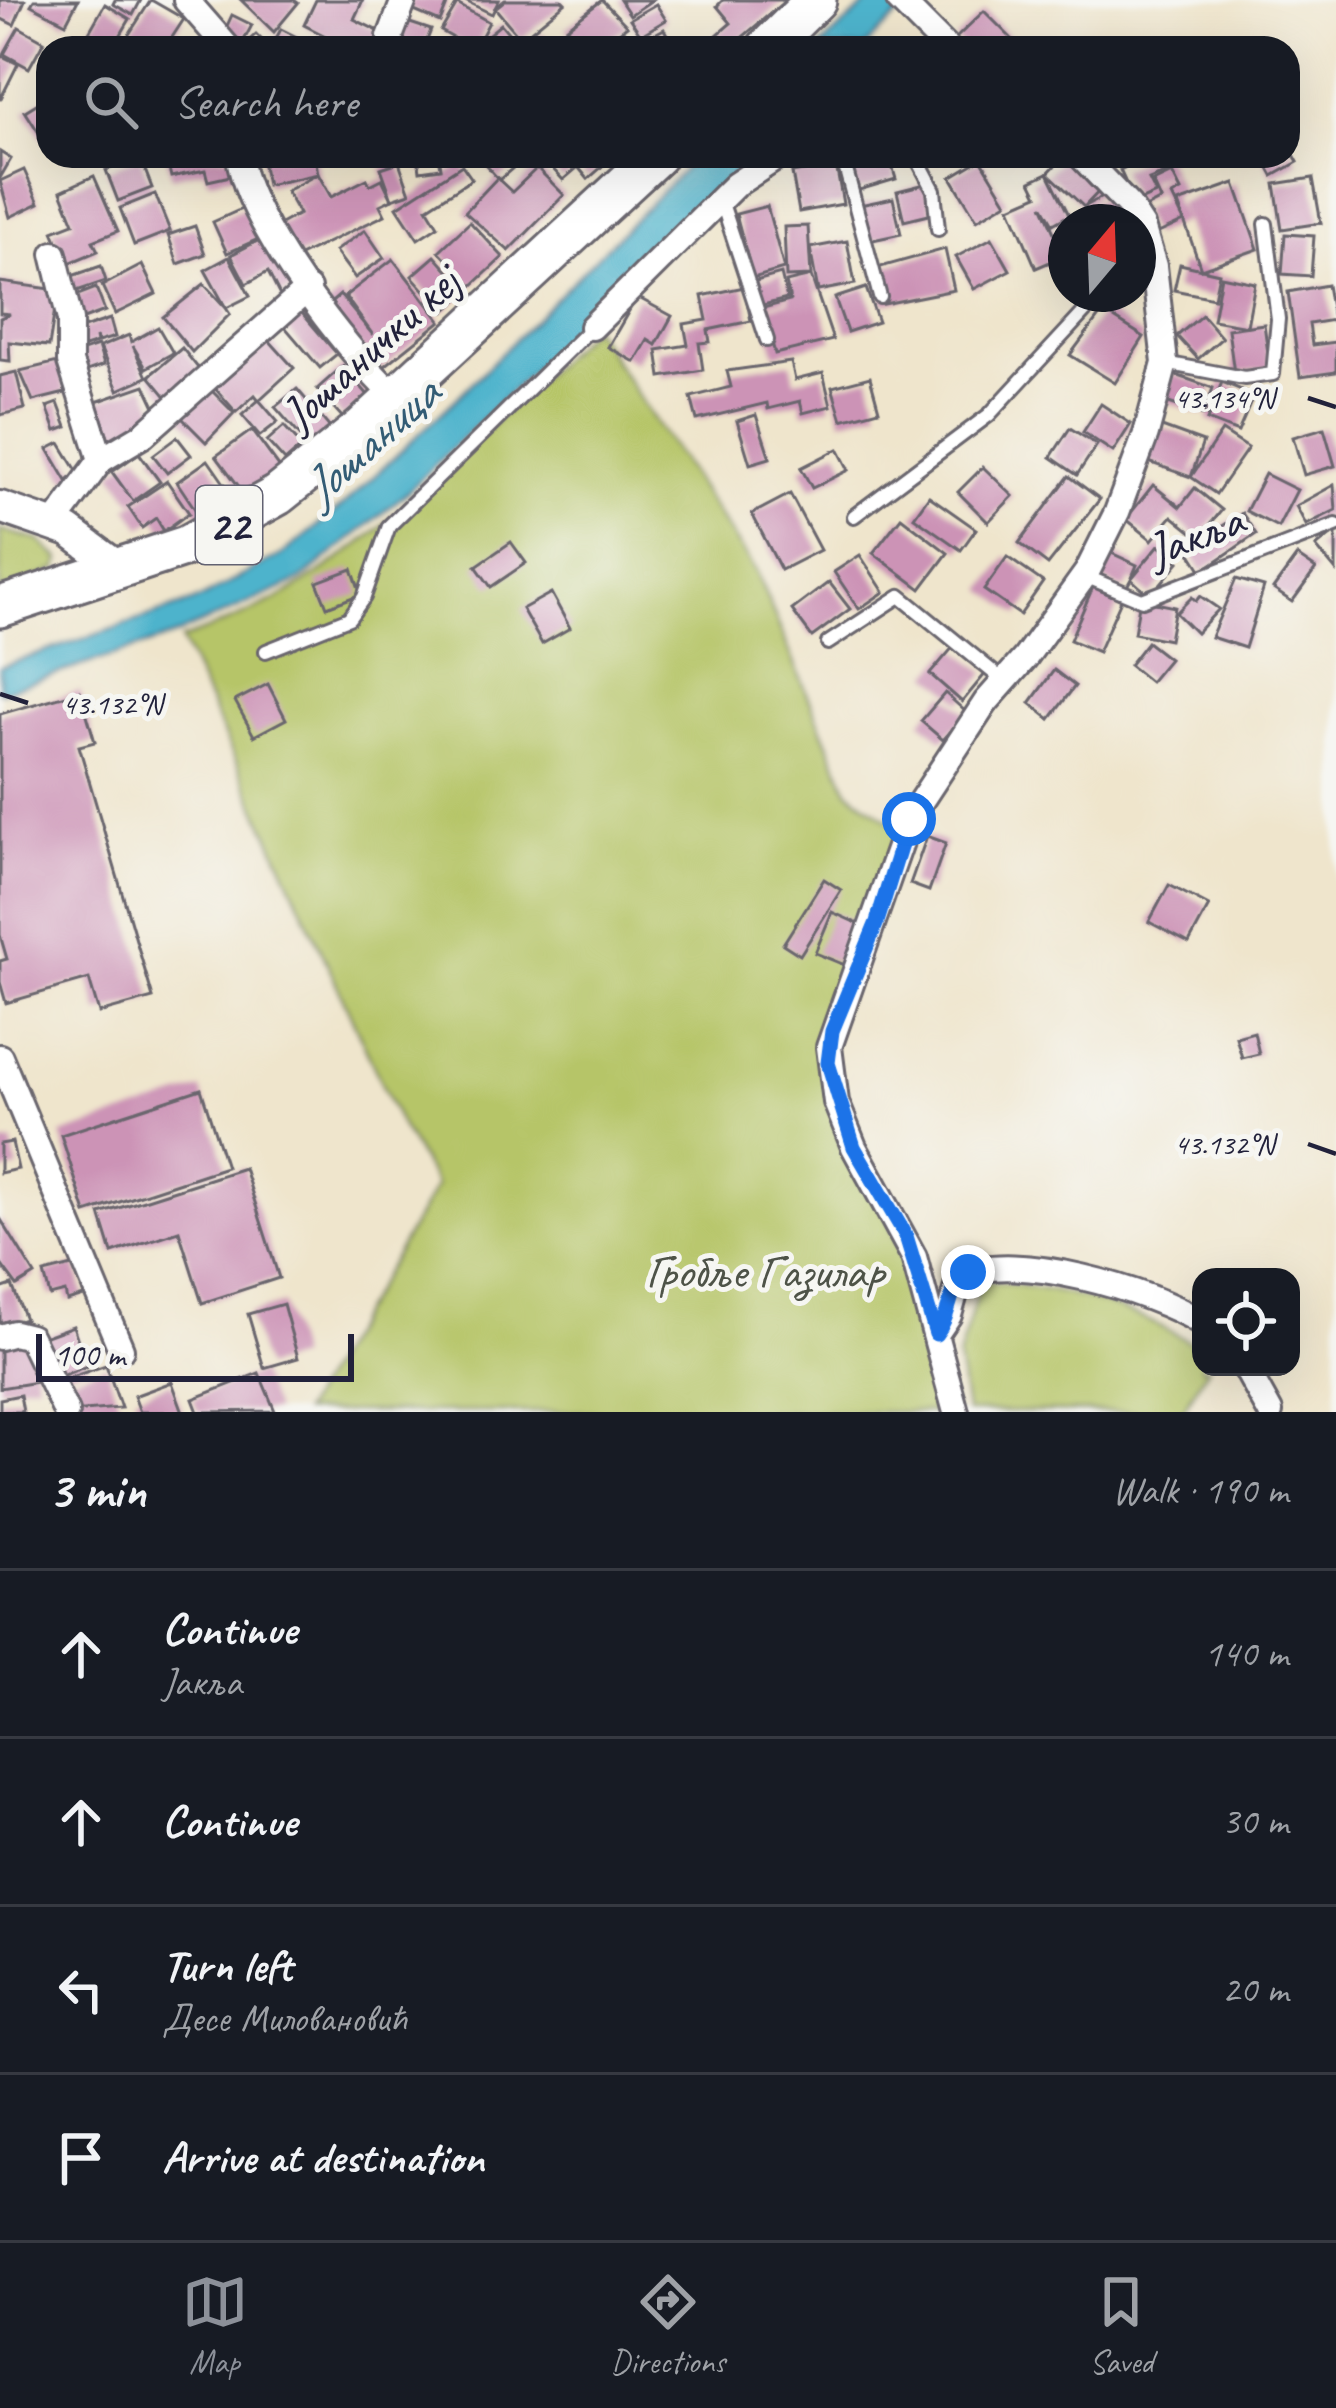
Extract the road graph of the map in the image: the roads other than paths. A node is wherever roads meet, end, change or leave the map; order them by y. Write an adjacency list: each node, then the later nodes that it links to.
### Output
1 (186, 0): 5 (street)
2 (404, 0): 6 (street)
3 (816, 0): 7 (main road)
4 (913, 7): 8 (street)
5 (218, 36)
6 (390, 36)
7 (779, 36)
8 (937, 36)
9 (243, 168): 20 (street)
10 (642, 168): 27 (main road, Јошанички кеј / 22)
11 (763, 168): 15 (street)
12 (845, 168): 21 (lane)
13 (922, 168): 18 (lane)
14 (1093, 168): 16 (street, Јакља)
15 (721, 199): 24 (street); 25 (lane)
16 (1128, 204)
17 (1266, 224): 26 (lane)
18 (938, 230)
19 (54, 254): 28 (street)
20 (308, 289): 27 (street); 28 (street)
21 (880, 297)
22 (1084, 312): 30 (lane)
23 (1155, 312): 26 (street, Јакља)
24 (592, 327): 37 (lane)
25 (767, 340)
26 (1165, 363): 34 (street, Јакља)
27 (395, 396): 33 (main road, Јошанички кеј / 22)
28 (101, 460): 31 (street)
29 (0, 507): 31 (street)
30 (854, 516)
31 (54, 524): 33 (street)
32 (1336, 525): 34 (lane, Јакља)
33 (122, 570): 35 (main road, Јошанички кеј / 22)
34 (1084, 576): 38 (street, Јакља)
35 (0, 607)
36 (828, 643): 38 (lane)
37 (266, 651)
38 (1004, 681): 41 (street, Јакља)
39 (0, 1058): 43 (street)
40 (1192, 1319): 41 (street)
41 (936, 1334): 46 (street, Јакља)
42 (0, 1337): 45 (street)
43 (121, 1349)
44 (1250, 1376): 47 (street)
45 (66, 1412)
46 (956, 1412)
47 (1270, 1412)

